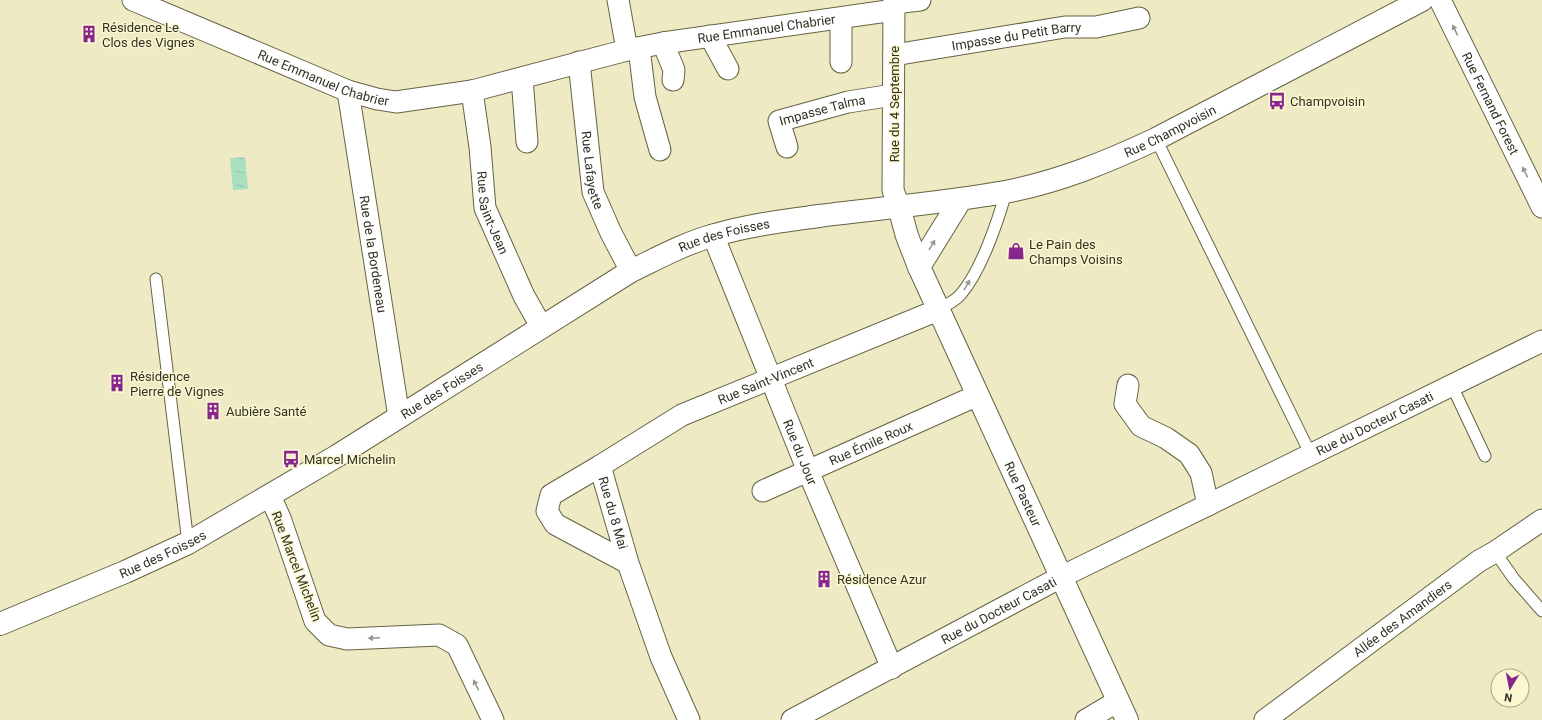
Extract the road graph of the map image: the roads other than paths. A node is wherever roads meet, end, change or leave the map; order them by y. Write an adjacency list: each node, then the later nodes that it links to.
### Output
1 (133, 0): 19 (street, Rue Emmanuel Chabrier)
2 (618, 0): 11 (street)
3 (920, 0): 6 (street, Rue Emmanuel Chabrier)
4 (1422, 0): 21 (main road, Rue Champvoisin)
5 (1440, 0): 28 (street, Rue Fernand Forest, one-way to 5)
6 (894, 4): 7 (street, Rue Emmanuel Chabrier); 12 (street, Rue du 4 Septembre)
7 (841, 18): 9 (street, Rue Emmanuel Chabrier); 14 (street)
8 (1139, 18): 12 (street, Impasse du Petit Barry)
9 (710, 36): 10 (street, Rue Emmanuel Chabrier); 15 (street)
10 (663, 43): 11 (street, Rue Emmanuel Chabrier); 17 (street)
11 (633, 49): 13 (street, Rue Emmanuel Chabrier); 24 (street)
12 (894, 55): 20 (street, Rue du 4 Septembre)
13 (579, 62): 16 (street, Rue Emmanuel Chabrier); 31 (street, Rue Lafayette)
14 (841, 62)
15 (728, 69)
16 (522, 78): 18 (street, Rue Emmanuel Chabrier); 22 (street)
17 (673, 80)
18 (472, 90): 19 (street, Rue Emmanuel Chabrier); 34 (street, Rue Saint-Jean)
19 (348, 91): 40 (street, Rue de la Bordeneau)
20 (893, 95): 23 (street, Impasse Talma); 27 (street, Rue du 4 Septembre)
21 (1156, 140): 25 (main road, Rue Champvoisin); 41 (lane)
22 (527, 142)
23 (787, 147)
24 (660, 150)
25 (1006, 192): 26 (main road, Rue Champvoisin); 33 (lane, one-way to 25)
26 (961, 199): 27 (main road, Rue Champvoisin); 30 (main road, one-way to 26)
27 (899, 206): 29 (main road, Rue des Foisses); 30 (main road, Rue Pasteur)
28 (1542, 207)
29 (713, 235): 31 (main road, Rue des Foisses); 36 (street, Rue du Jour)
30 (919, 267): 33 (main road, Rue Pasteur)
31 (631, 271): 34 (main road, Rue des Foisses)
32 (156, 278): 49 (lane)
33 (938, 310): 36 (street, Rue Saint-Vincent); 39 (main road, Rue Pasteur)
34 (541, 326): 40 (main road, Rue des Foisses)
35 (1542, 342): 38 (street, Rue du Docteur Casati)
36 (770, 379): 43 (street, Rue Saint-Vincent); 44 (street, Rue du Jour)
37 (1128, 385): 47 (street)
38 (1452, 386): 41 (street, Rue du Docteur Casati); 42 (lane)
39 (978, 395): 44 (street, Rue Émile Roux); 52 (main road, Rue Pasteur)
40 (399, 417): 46 (main road, Rue des Foisses)
41 (1311, 455): 47 (street, Rue du Docteur Casati)
42 (1485, 456)
43 (600, 466): 51 (street, Rue du 8 Mai); 51 (street, Rue du 8 Mai)
44 (808, 471): 45 (street, Rue Émile Roux); 55 (street, Rue du Jour)
45 (763, 491)
46 (270, 496): 49 (main road, Rue des Foisses); 57 (street, Rue Marcel Michelin, one-way to 46)
47 (1208, 506): 52 (street, Rue du Docteur Casati)
48 (1542, 520): 50 (street, Allée des Amandiers)
49 (188, 543): 54 (main road, Rue des Foisses)
50 (1495, 552): 53 (lane); 61 (street, Allée des Amandiers)
51 (628, 563): 58 (street, Rue du 8 Mai)
52 (1060, 577): 55 (street, Rue du Docteur Casati); 56 (main road, Rue Pasteur)
53 (1542, 611)
54 (0, 624)
55 (892, 668): 59 (street, Rue du Docteur Casati)
56 (1122, 711): 60 (street)
57 (493, 720)
58 (689, 720)
59 (792, 720)
60 (1086, 720)
61 (1265, 720)

